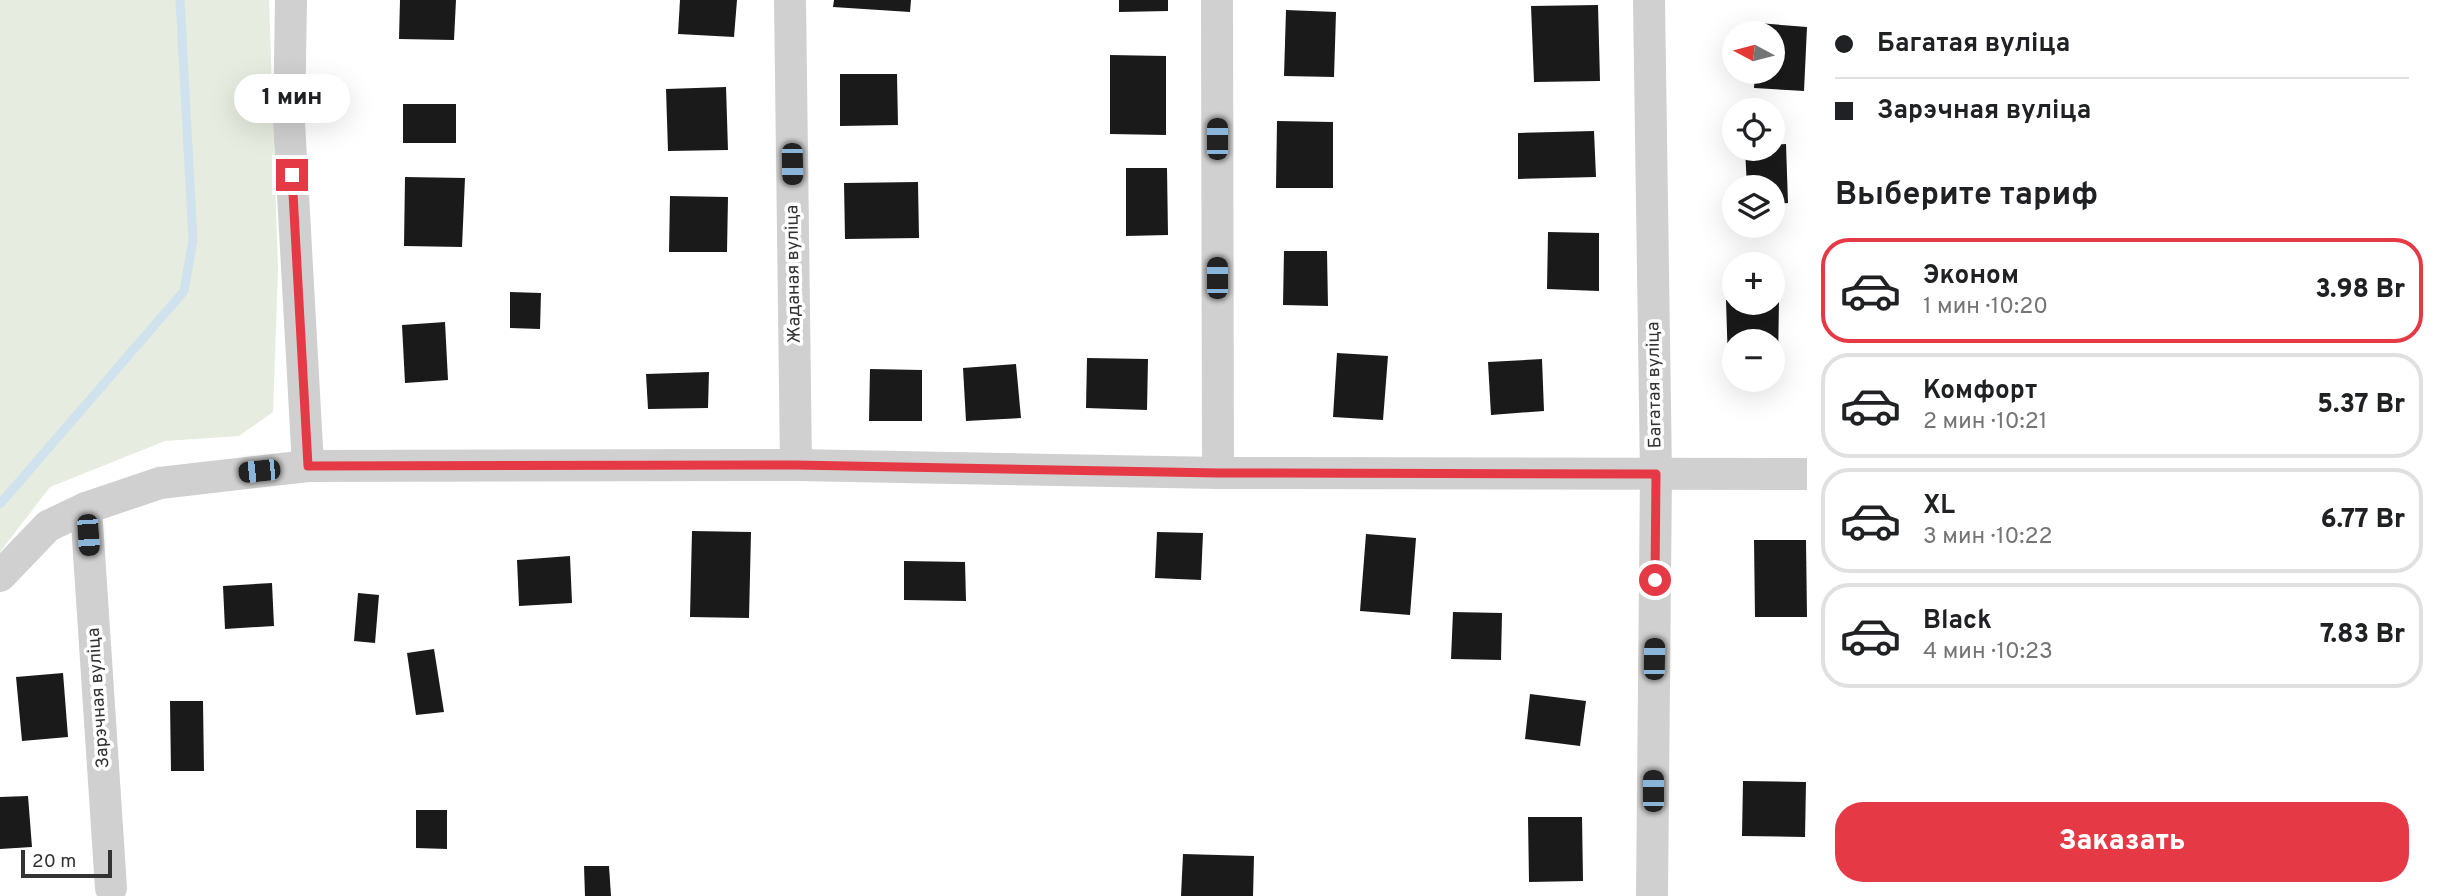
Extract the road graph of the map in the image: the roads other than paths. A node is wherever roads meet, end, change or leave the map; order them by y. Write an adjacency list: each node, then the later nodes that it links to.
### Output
1 (291, 0): 6 (street)
2 (790, 0): 5 (street, Жаданая вуліца)
3 (1217, 0): 7 (street)
4 (1649, 0): 8 (street, Багатая вуліца)
5 (796, 465): 6 (street); 7 (street)
6 (308, 466): 10 (street)
7 (1218, 473): 8 (street)
8 (1656, 474): 9 (street); 13 (street, Багатая вуліца)
9 (1807, 474)
10 (86, 508): 11 (street); 12 (street, Зарэчная вуліца)
11 (0, 576)
12 (111, 888)
13 (1652, 896)

